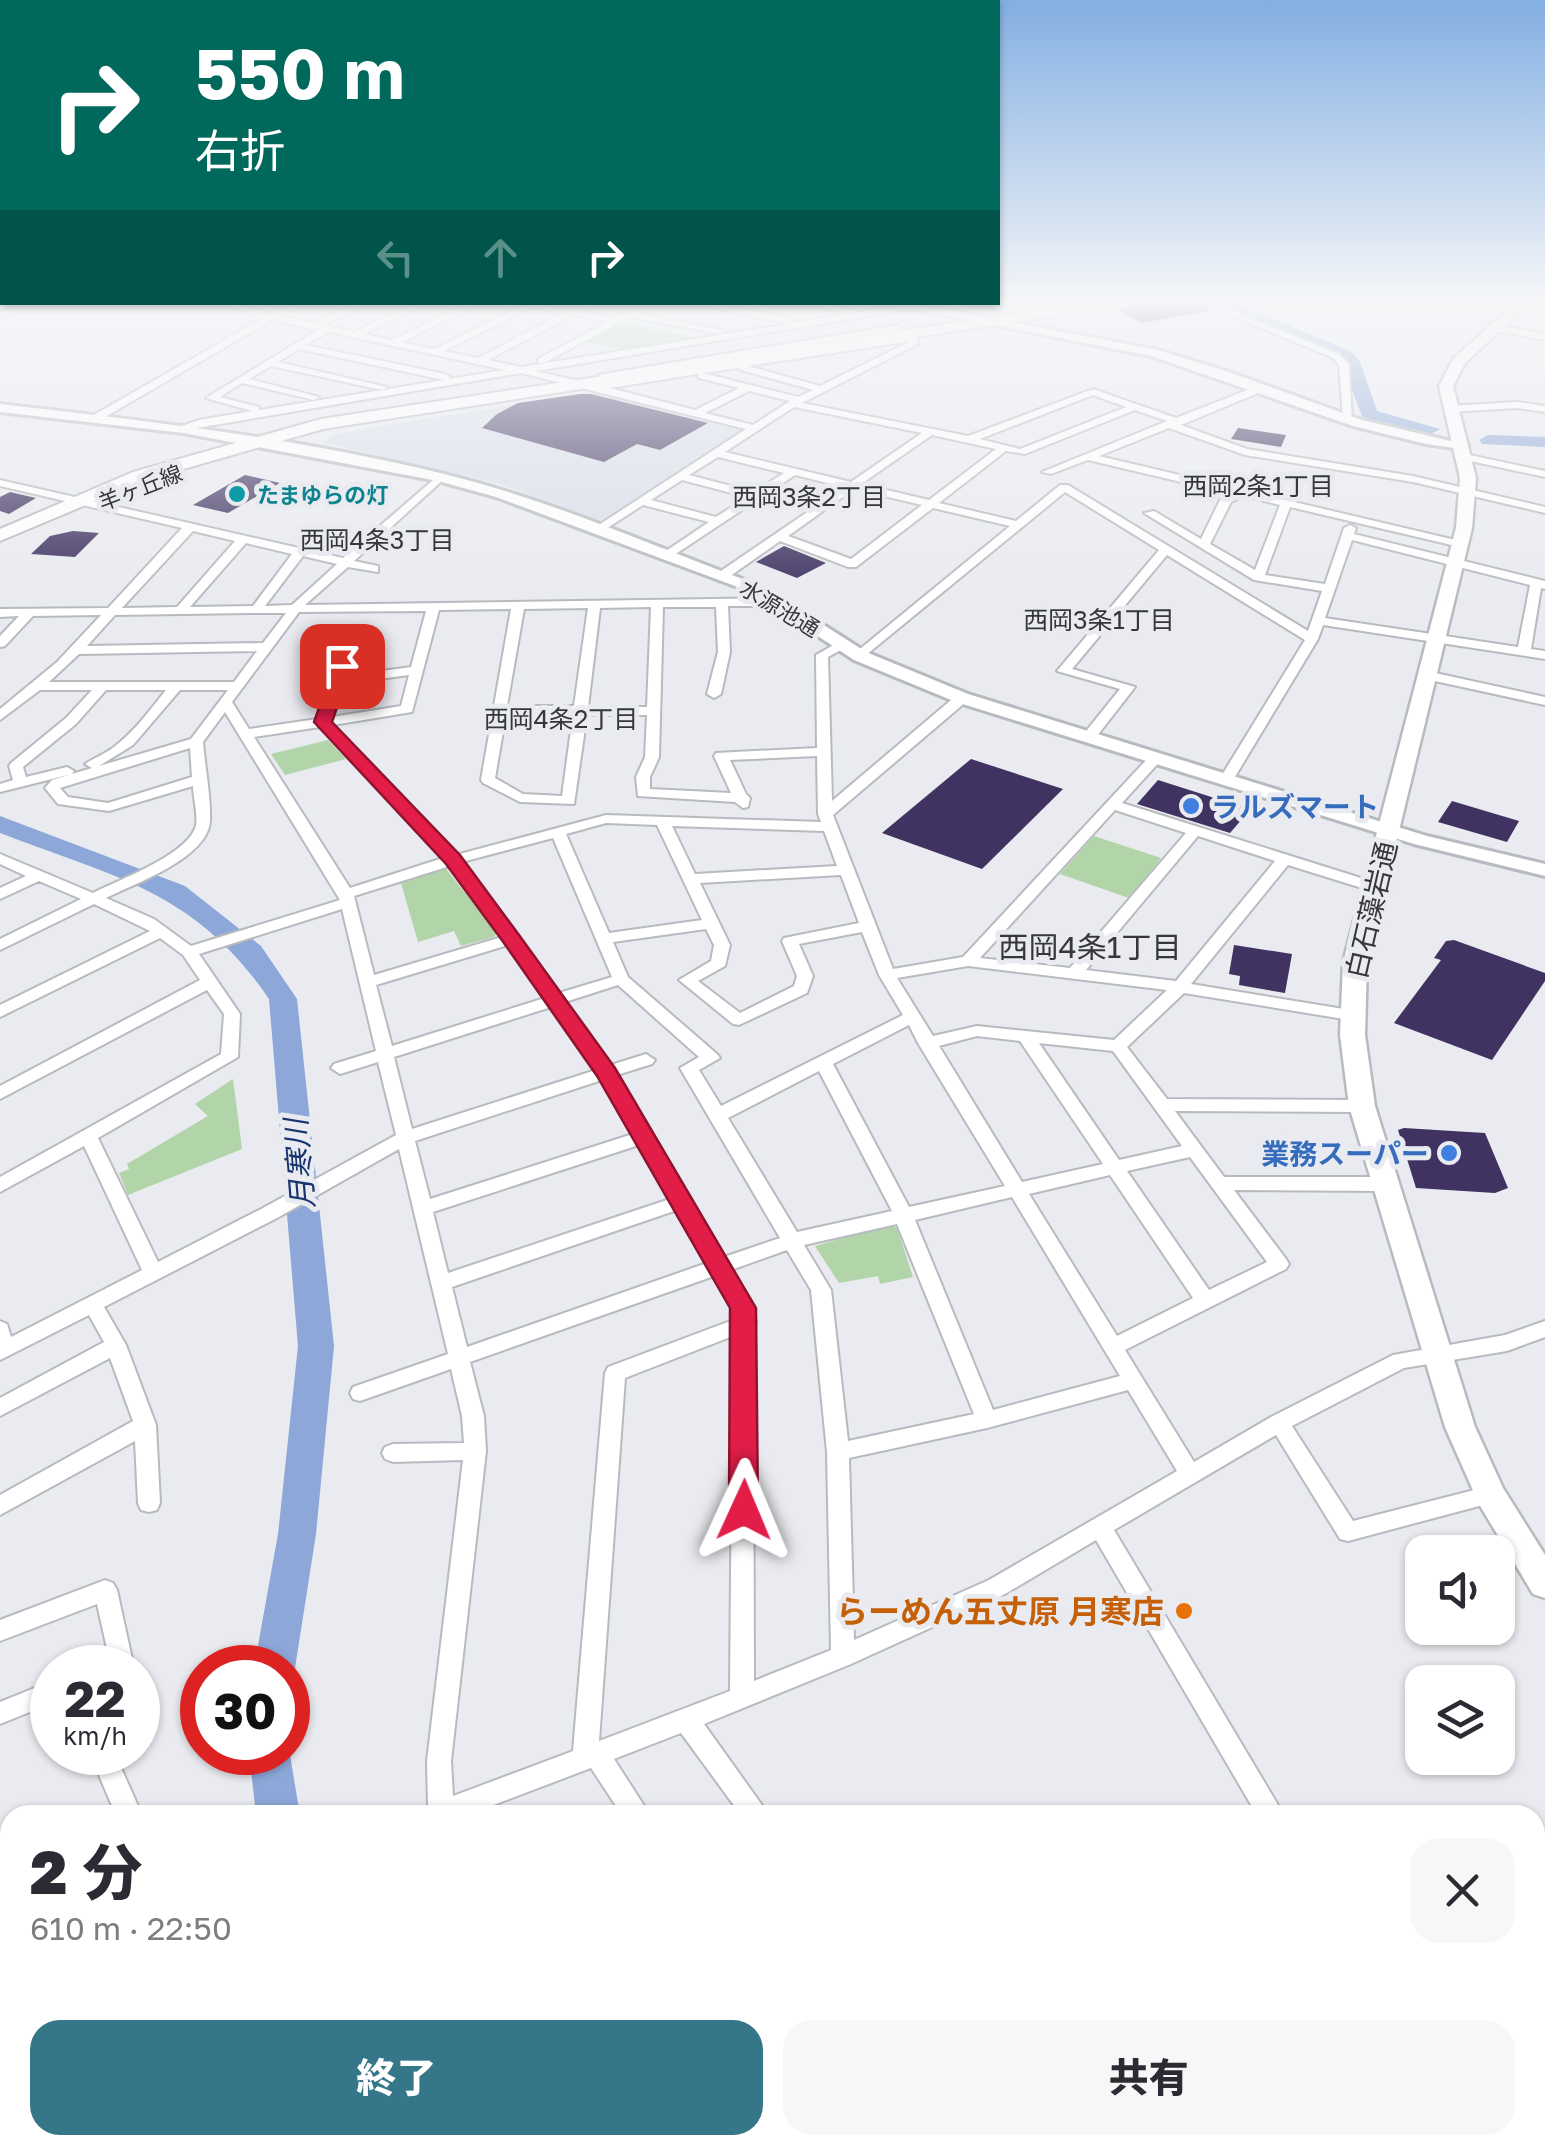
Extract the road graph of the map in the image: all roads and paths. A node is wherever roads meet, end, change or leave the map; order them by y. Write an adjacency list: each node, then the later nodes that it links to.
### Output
1 (123, 403): 23 (street)
2 (230, 403): 20 (street)
3 (306, 403): 20 (street)
4 (491, 403): 33 (main road, 羊ヶ丘線)
5 (652, 403): 21 (street)
6 (719, 403): 21 (street)
7 (795, 403): 28 (street)
8 (799, 403): 30 (street)
9 (1065, 403): 19 (street)
10 (1122, 403): 15 (street)
11 (1225, 403): 26 (street)
12 (1300, 403): 24 (street)
13 (1347, 403): 24 (street)
14 (1448, 403): 17 (main road)
15 (1134, 407): 26 (street); 27 (street)
16 (0, 408): 23 (street, 水源池通)
17 (1449, 408): 18 (street); 35 (main road, 白石藻岩通)
18 (1540, 408)
19 (1045, 410): 22 (street); 31 (street)
20 (264, 411): 29 (street)
21 (697, 414): 28 (street)
22 (1059, 416)
23 (96, 418): 29 (street, 水源池通)
24 (1348, 419): 35 (street)
25 (1072, 420): 27 (street)
26 (1173, 423): 32 (street); 45 (street)
27 (1086, 425): 32 (street); 34 (street)
28 (753, 428): 36 (street)
29 (182, 430): 33 (street, 水源池通)
30 (930, 431): 31 (street); 43 (street)
31 (968, 439): 34 (street)
32 (1126, 440): 37 (street)
33 (261, 442): 42 (street, 水源池通); 50 (main road, 羊ヶ丘線)
34 (1005, 447): 49 (street)
35 (1463, 451): 40 (street); 45 (main road, 白石藻岩通)
36 (715, 453): 38 (street); 41 (street)
37 (1087, 456): 39 (street); 46 (street)
38 (795, 470): 43 (street); 47 (street)
39 (1047, 472)
40 (1545, 474)
41 (679, 476): 47 (street); 48 (street)
42 (440, 477): 57 (street, 水源池通); 67 (street)
43 (856, 484): 49 (street); 59 (street)
44 (4, 486): 50 (street)
45 (1468, 492): 52 (street); 65 (main road, 白石藻岩通)
46 (1242, 493): 51 (street); 61 (street)
47 (756, 496): 54 (street)
48 (640, 501): 54 (street); 57 (street)
49 (934, 502): 55 (street); 59 (street)
50 (84, 503): 56 (street); 58 (main road, 羊ヶ丘線); 62 (main road, 羊ヶ丘線)
51 (1286, 504): 65 (street); 70 (street)
52 (1545, 510)
53 (1150, 513): 61 (street)
54 (717, 521): 66 (street)
55 (1020, 524): 63 (street); 94 (street)
56 (190, 527): 60 (street); 82 (street)
57 (597, 530): 66 (street, 水源池通)
58 (0, 536)
59 (781, 537): 69 (street)
60 (242, 540): 64 (street); 81 (street)
61 (1204, 545): 70 (street)
62 (0, 548)
63 (1166, 550): 87 (street); 110 (street)
64 (299, 553): 67 (street); 79 (street)
65 (1458, 553): 71 (street); 72 (street); 86 (main road, 白石藻岩通)
66 (667, 556): 69 (street, 水源池通)
67 (344, 564): 68 (street); 80 (street)
68 (374, 569)
69 (722, 576): 73 (street, 水源池通)
70 (1258, 577): 72 (street)
71 (1540, 584): 92 (street)
72 (1330, 588): 85 (street)
73 (777, 602): 74 (street); 89 (street, 水源池通)
74 (722, 603): 75 (street); 101 (street)
75 (657, 605): 77 (street); 106 (street)
76 (518, 606): 77 (street); 78 (street); 104 (street)
77 (594, 606): 105 (street)
78 (432, 608): 80 (street); 95 (street)
79 (255, 610): 80 (street); 81 (street)
80 (296, 610): 90 (street)
81 (180, 611): 82 (street)
82 (110, 612): 84 (street); 91 (street)
83 (0, 613): 84 (street)
84 (29, 613): 88 (street)
85 (1320, 621): 86 (street); 87 (street)
86 (1435, 638): 92 (street); 96 (main road, 白石藻岩通)
87 (1312, 639): 115 (street)
88 (0, 643)
89 (842, 646): 94 (street, 水源池通); 112 (street)
90 (270, 647): 91 (street); 100 (street)
91 (76, 650): 97 (street)
92 (1524, 652): 93 (street)
93 (1545, 655)
94 (860, 656): 102 (street, 水源池通)
95 (416, 670): 108 (street); 108 (street)
96 (1426, 674): 103 (street); 123 (main road, 白石藻岩通)
97 (41, 686): 98 (street); 107 (street)
98 (101, 688): 99 (street); 116 (street)
99 (175, 688): 100 (street); 116 (street)
100 (232, 694): 109 (street); 111 (street)
101 (714, 694)
102 (962, 698): 110 (street, 水源池通); 120 (street)
103 (1545, 701)
104 (499, 710): 105 (street); 105 (street)
105 (581, 710): 106 (street)
106 (654, 711): 118 (street)
107 (0, 716)
108 (323, 722): 109 (street); 128 (street)
109 (246, 734): 136 (street)
110 (1088, 738): 113 (street, 水源池通)
111 (196, 742): 114 (street); 114 (street)
112 (821, 752): 118 (street); 120 (street)
113 (1156, 759): 115 (street, 水源池通); 119 (street)
114 (199, 779): 135 (street)
115 (1226, 780): 123 (street, 水源池通)
116 (20, 784): 117 (street)
117 (0, 788)
118 (743, 798): 122 (street)
119 (1113, 805): 125 (street); 144 (street)
120 (827, 820): 122 (street); 129 (street)
121 (662, 821): 122 (street); 124 (street); 132 (street)
122 (744, 823)
123 (1390, 830): 130 (street, 水源池通); 133 (main road, 白石藻岩通)
124 (557, 831): 128 (street); 141 (street)
125 (1194, 831): 126 (street); 145 (street)
126 (1285, 858): 133 (street); 150 (street)
127 (0, 859): 131 (street)
128 (453, 860): 136 (street); 140 (street)
129 (846, 870): 132 (street); 138 (street)
130 (1545, 870)
131 (39, 876): 134 (street); 135 (street)
132 (692, 879): 137 (street)
133 (1375, 887): 153 (main road, 白石藻岩通)
134 (0, 894)
135 (101, 896): 139 (street); 142 (street)
136 (347, 898): 143 (street); 148 (street)
137 (711, 922): 138 (street); 141 (street)
138 (868, 926): 146 (street)
139 (162, 931): 143 (street); 152 (street)
140 (512, 939): 148 (street); 151 (street)
141 (602, 939): 147 (street)
142 (0, 945)
143 (188, 952): 149 (street)
144 (968, 961): 145 (street); 146 (street)
145 (1074, 974): 150 (street)
146 (887, 976): 154 (street)
147 (621, 980): 151 (street); 166 (street)
148 (369, 982): 158 (street)
149 (208, 984): 163 (street); 167 (street)
150 (1180, 987): 153 (street); 157 (street)
151 (554, 999): 158 (street); 162 (street)
152 (0, 1012)
153 (1350, 1016): 165 (main road, 白石藻岩通)
154 (911, 1017): 156 (street); 160 (street)
155 (1025, 1036): 156 (street); 157 (street); 171 (street)
156 (926, 1043): 175 (street)
157 (1118, 1046): 164 (street)
158 (385, 1056): 161 (street); 168 (street)
159 (646, 1060): 162 (street)
160 (822, 1062): 166 (street); 178 (street)
161 (340, 1068)
162 (606, 1074): 168 (street); 169 (street)
163 (0, 1093)
164 (1162, 1105): 165 (street); 170 (street)
165 (1362, 1106): 173 (main road, 白石藻岩通)
166 (718, 1116): 179 (street)
167 (88, 1135): 174 (street); 181 (street)
168 (406, 1136): 177 (street); 181 (street)
169 (644, 1137): 176 (street); 177 (street)
170 (1194, 1150): 171 (street); 172 (street)
171 (1113, 1166): 175 (street); 183 (street)
172 (1219, 1182): 173 (street); 183 (street)
173 (1384, 1184): 190 (main road, 白石藻岩通)
174 (0, 1185)
175 (1017, 1189): 178 (street); 189 (street)
176 (680, 1202): 180 (street); 182 (street)
177 (423, 1208): 182 (street)
178 (903, 1214): 179 (street); 195 (street)
179 (794, 1240): 180 (street); 199 (street)
180 (715, 1265): 185 (street); 191 (street)
181 (154, 1274): 184 (street)
182 (441, 1283): 191 (street)
183 (1205, 1300): 189 (street)
184 (93, 1305): 187 (street); 188 (street)
185 (746, 1323): 210 (street); 214 (street)
186 (1545, 1330): 190 (street)
187 (1, 1344)
188 (116, 1345): 194 (street); 197 (street)
189 (1112, 1347): 192 (street)
190 (1437, 1355): 196 (street); 202 (main road, 白石藻岩通)
191 (460, 1360): 193 (street); 198 (street)
192 (1133, 1381): 195 (street); 201 (street)
193 (360, 1392)
194 (0, 1408)
195 (987, 1420): 199 (street)
196 (1279, 1423): 201 (street); 202 (street)
197 (145, 1425): 203 (street); 204 (street)
198 (475, 1452): 200 (street); 217 (street)
199 (838, 1452): 209 (street)
200 (393, 1454)
201 (1190, 1474): 205 (street)
202 (1490, 1495): 206 (main road, 白石藻岩通)
203 (150, 1503)
204 (0, 1506)
205 (1101, 1528): 209 (street); 221 (street)
206 (1545, 1584)
207 (0, 1631): 208 (street)
208 (118, 1645)
209 (844, 1656): 210 (street)
210 (742, 1698): 213 (street)
211 (30, 1701): 212 (street)
212 (0, 1713)
213 (686, 1720): 214 (street); 220 (street)
214 (591, 1757): 218 (street); 219 (street)
215 (111, 1775): 216 (street)
216 (125, 1805)
217 (439, 1805)
218 (463, 1805)
219 (629, 1805)
220 (749, 1805)
221 (1266, 1805)

